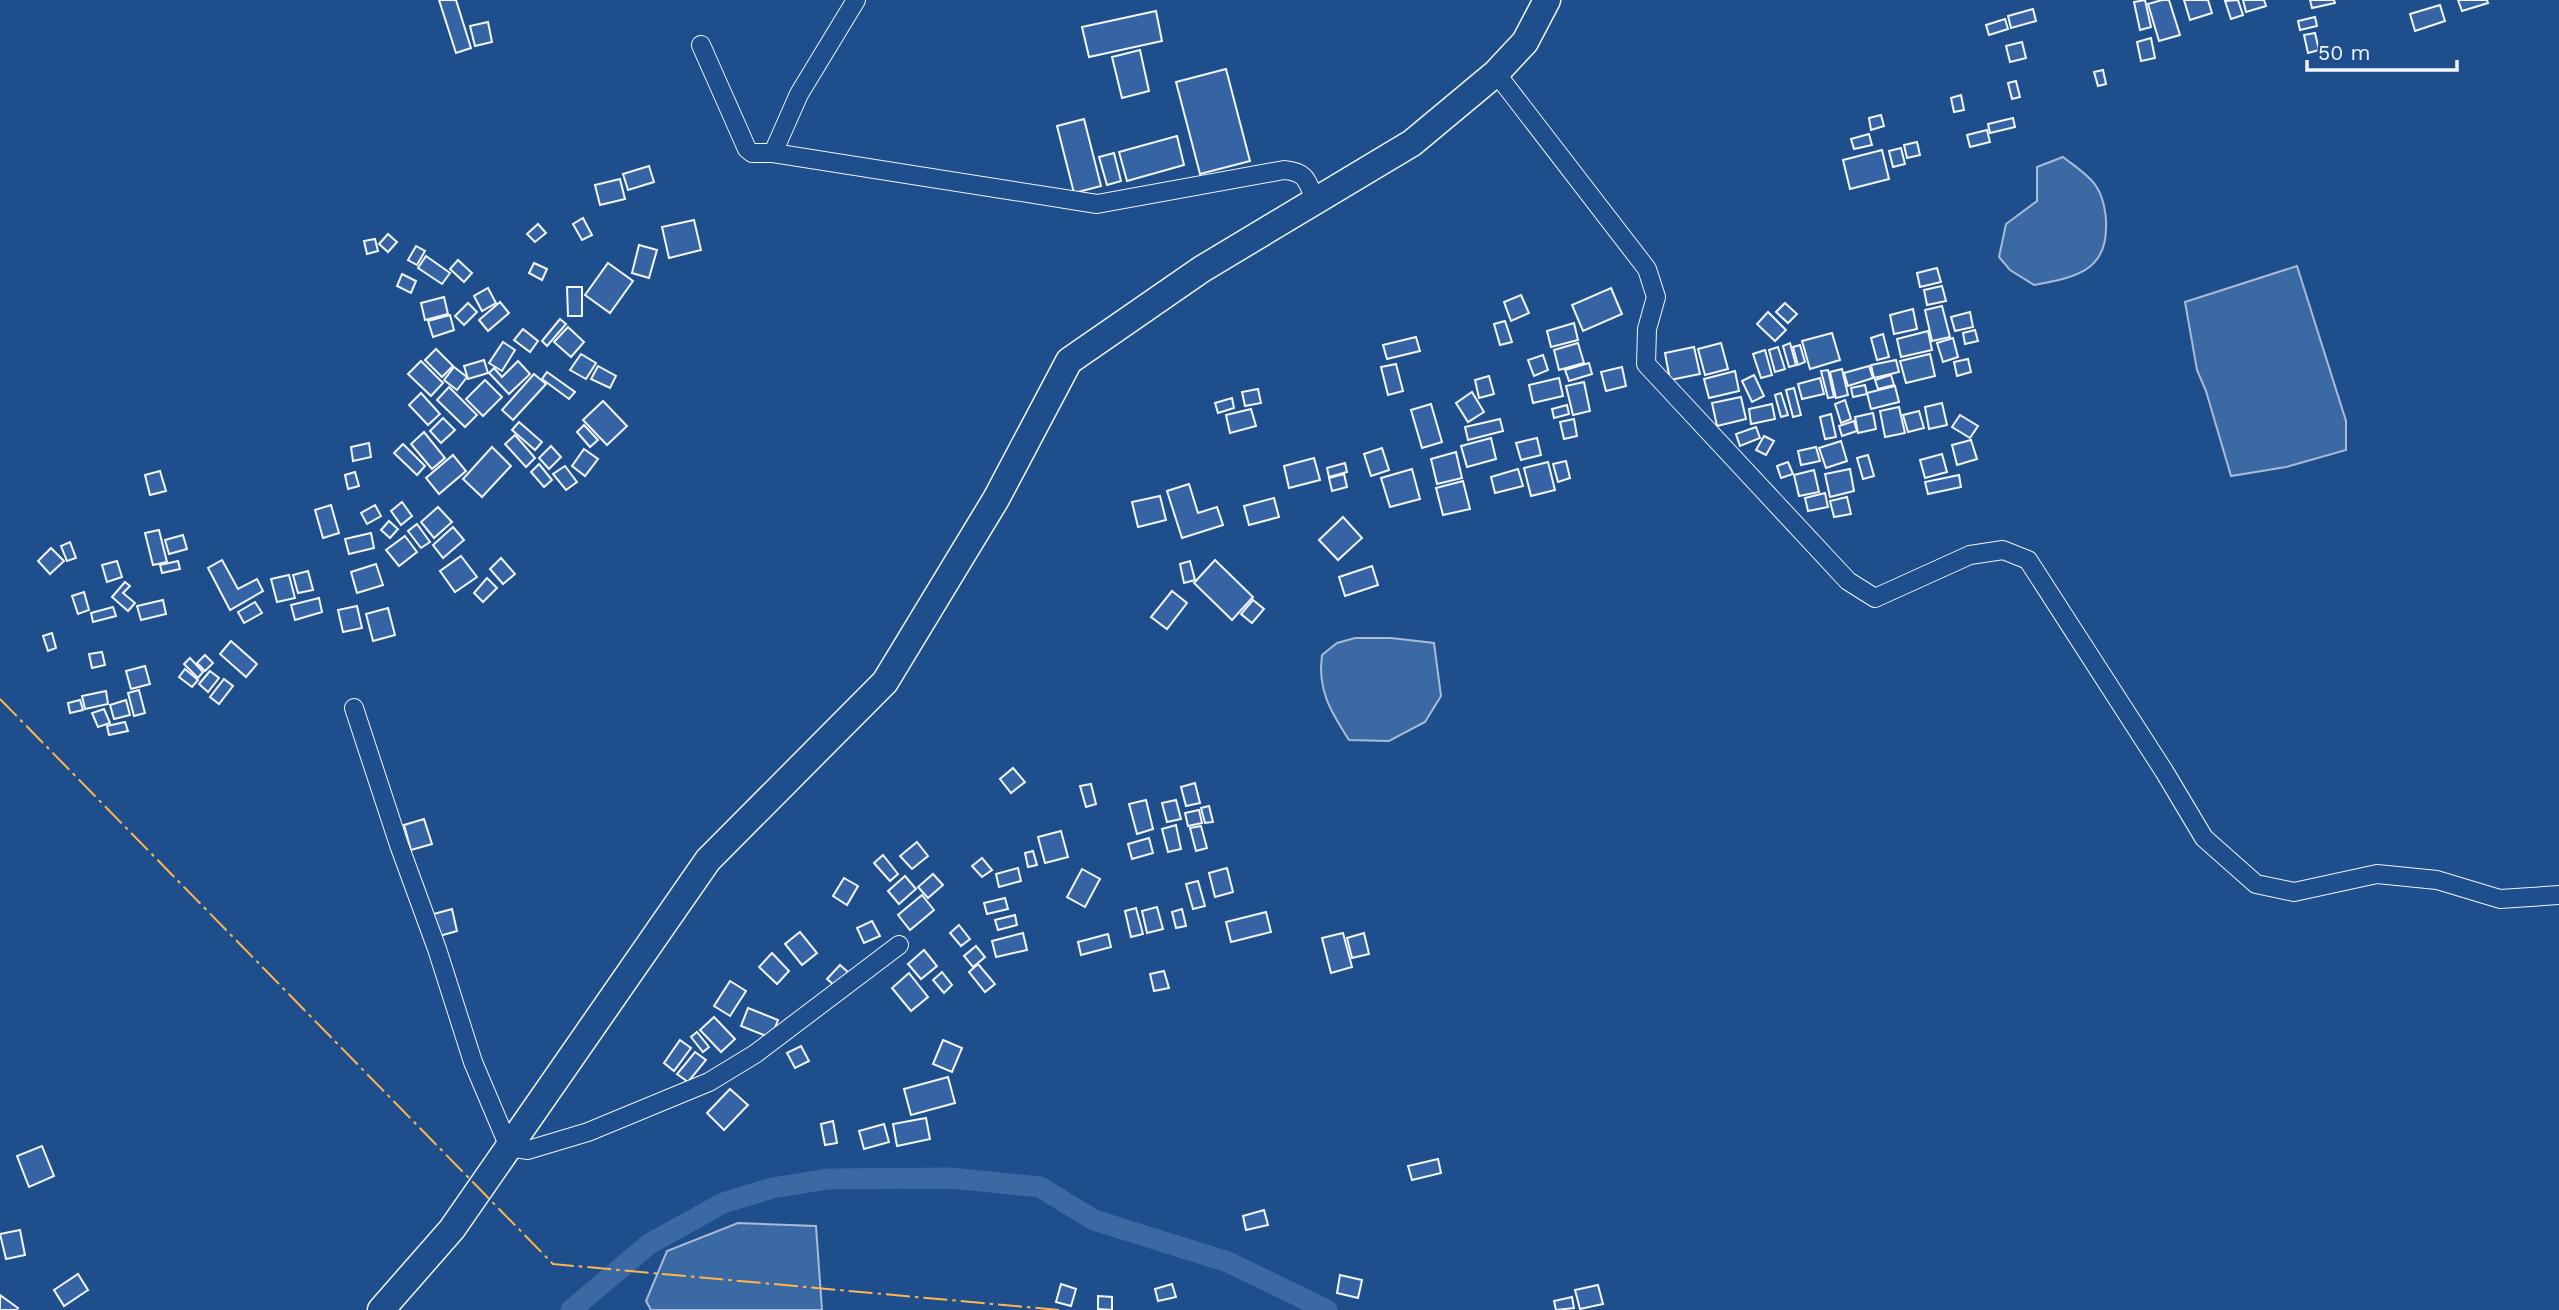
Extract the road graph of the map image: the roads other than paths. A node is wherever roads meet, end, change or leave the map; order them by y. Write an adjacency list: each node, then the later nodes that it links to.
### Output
1 (856, 0): 5 (street)
2 (1547, 0): 4 (street)
3 (701, 45): 5 (street)
4 (1496, 73): 6 (street); 8 (street)
5 (773, 153): 6 (street)
6 (1315, 200): 10 (street)
7 (354, 708): 10 (street)
8 (2559, 895)
9 (899, 945): 10 (street)
10 (509, 1147): 11 (street)
11 (381, 1310)

